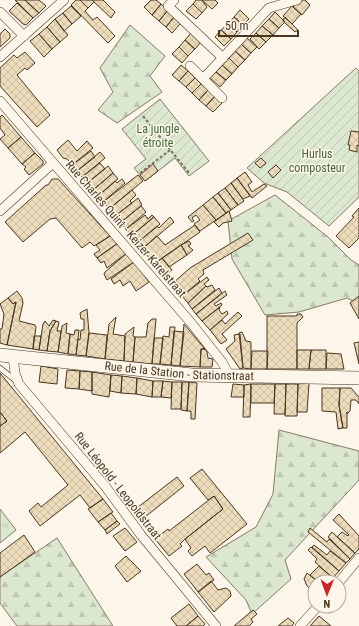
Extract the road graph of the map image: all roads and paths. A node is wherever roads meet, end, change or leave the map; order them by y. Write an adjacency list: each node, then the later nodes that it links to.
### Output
1 (64, 0): 5 (street)
2 (174, 0): 7 (street)
3 (297, 0): 7 (street)
4 (0, 12): 5 (street)
5 (24, 36): 6 (street)
6 (0, 57)
7 (223, 58): 9 (street)
8 (190, 66): 9 (street)
9 (203, 79): 10 (street)
10 (222, 98)
11 (0, 101): 14 (street, Rue Charles Quint - Keizer Karelstraat)
12 (142, 116): 13 (path)
13 (170, 150): 15 (path); 16 (path)
14 (53, 163): 17 (street); 20 (street, Rue Charles Quint - Keizer Karelstraat)
15 (140, 173)
16 (189, 173)
17 (0, 210)
18 (6, 356): 20 (street, Rue de la Station - Stationstraat); 22 (street, Rue Léopold - Leopoldstraat)
19 (0, 368): 22 (lane)
20 (229, 375): 21 (street, Rue de la Station - Stationstraat)
21 (359, 378)
22 (19, 384): 26 (street, Rue Léopold - Leopoldstraat)
23 (359, 558): 24 (street)
24 (346, 574)
25 (311, 614): 27 (street)
26 (216, 626)
27 (300, 626)

